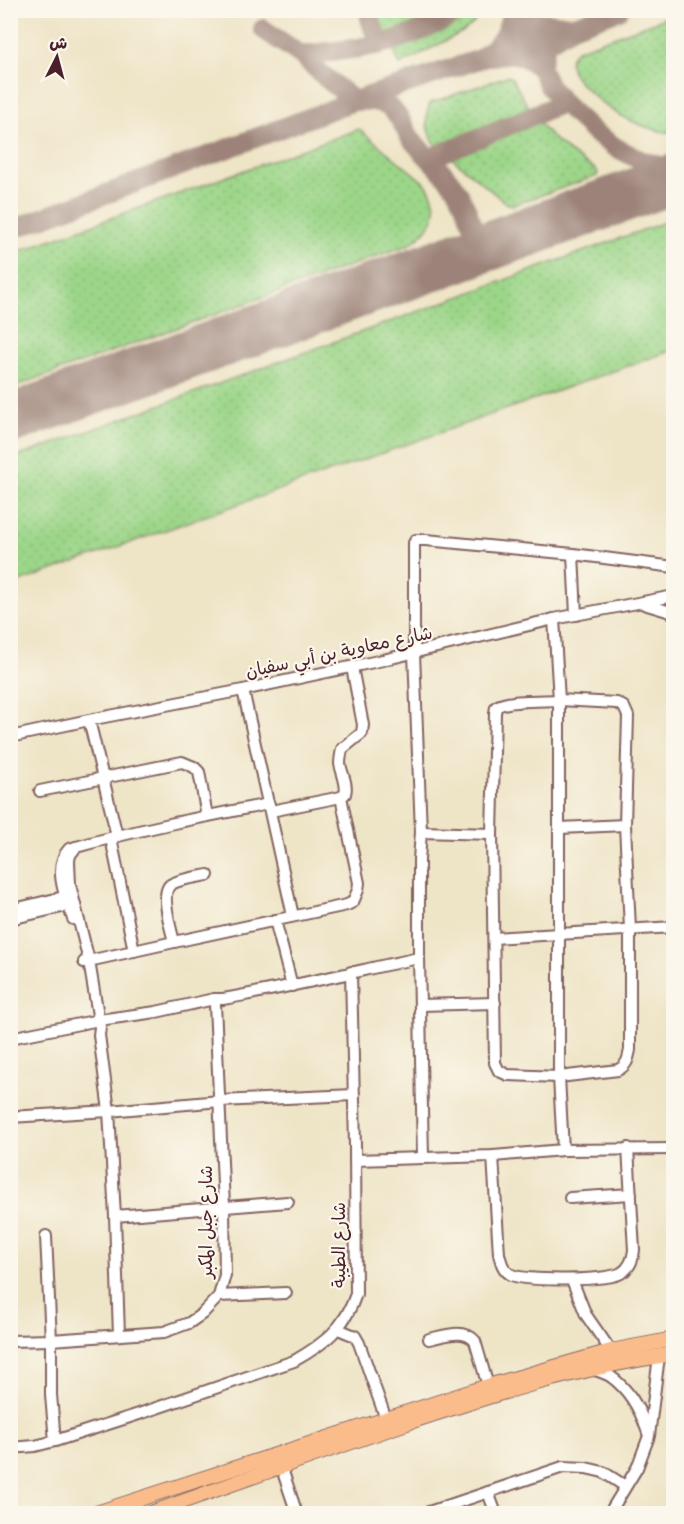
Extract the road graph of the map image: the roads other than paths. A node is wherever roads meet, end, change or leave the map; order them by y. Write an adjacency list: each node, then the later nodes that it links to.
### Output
1 (573, 554): 2 (street); 6 (street); 8 (street)
2 (674, 567)
3 (674, 596): 4 (street, شارع معاوية بن أبي سفيان)
4 (638, 603): 5 (street); 6 (street, شارع معاوية بن أبي سفيان)
5 (674, 613)
6 (576, 615): 7 (street, شارع معاوية بن أبي سفيان)
7 (554, 619): 8 (street, شارع معاوية بن أبي سفيان); 11 (street)
8 (414, 653): 9 (street, شارع معاوية بن أبي سفيان); 21 (street)
9 (352, 667): 10 (street, شارع معاوية بن أبي سفيان); 16 (street)
10 (243, 690): 12 (street, شارع معاوية بن أبي سفيان); 17 (street)
11 (560, 700): 19 (street); 20 (street); 22 (street)
12 (88, 720): 13 (street, شارع معاوية بن أبي سفيان); 14 (street)
13 (10, 737)
14 (104, 778): 15 (street); 18 (street); 23 (street)
15 (40, 791)
16 (340, 797): 17 (street); 27 (street)
17 (270, 808): 18 (street); 27 (street)
18 (207, 816): 23 (street)
19 (625, 825): 20 (street); 31 (street)
20 (560, 828): 32 (street)
21 (421, 832): 22 (street); 36 (street)
22 (492, 834): 33 (street)
23 (114, 837): 25 (street); 35 (street)
24 (208, 875): 34 (street)
25 (70, 900): 26 (street); 28 (street); 37 (street)
26 (10, 910)
27 (293, 916): 29 (street)
28 (10, 919)
29 (276, 920): 34 (street); 39 (street)
30 (674, 927): 31 (street)
31 (630, 929): 32 (street); 46 (street)
32 (560, 934): 33 (street); 46 (street)
33 (494, 938): 41 (street)
34 (174, 942): 35 (street)
35 (134, 951): 37 (street)
36 (418, 958): 38 (street); 42 (street)
37 (86, 962): 43 (street)
38 (351, 972): 39 (street); 47 (street, شارع الطيبة)
39 (292, 986): 40 (street)
40 (217, 1001): 43 (street); 48 (street, شارع جبل المكبر)
41 (495, 1003): 42 (street); 46 (street)
42 (420, 1005): 55 (street)
43 (97, 1026): 44 (street); 45 (street); 49 (street)
44 (10, 1038)
45 (10, 1044)
46 (559, 1077): 53 (street)
47 (354, 1095): 48 (street); 56 (street, شارع الطيبة)
48 (220, 1101): 49 (street); 60 (street, شارع جبل المكبر)
49 (109, 1111): 50 (street); 61 (street)
50 (10, 1117)
51 (628, 1148): 52 (street); 53 (street); 57 (street)
52 (672, 1148)
53 (563, 1150): 54 (street)
54 (493, 1156): 55 (street); 63 (street)
55 (423, 1158): 56 (street)
56 (355, 1160): 66 (street, شارع الطيبة)
57 (631, 1194): 58 (street); 63 (street)
58 (570, 1198)
59 (288, 1202): 60 (street)
60 (224, 1206): 61 (street); 65 (street, شارع جبل المكبر)
61 (115, 1216): 67 (street)
62 (46, 1236): 70 (street)
63 (572, 1280): 72 (street)
64 (286, 1293): 65 (street)
65 (219, 1296): 67 (street, شارع جبل المكبر)
66 (338, 1329): 76 (street); 78 (street, شارع الطيبة)
67 (119, 1335): 70 (street, شارع جبل المكبر)
68 (670, 1338): 72 (main road)
69 (429, 1339): 75 (street)
70 (51, 1340): 71 (street, شارع جبل المكبر); 78 (street)
71 (10, 1341)
72 (611, 1352): 75 (main road)
73 (668, 1355): 74 (main road); 77 (street)
74 (591, 1369): 77 (street); 80 (main road)
75 (488, 1386): 76 (main road)
76 (386, 1419): 83 (main road)
77 (649, 1436): 81 (street)
78 (55, 1441): 79 (street, شارع الطيبة)
79 (10, 1448)
80 (281, 1466): 84 (main road); 85 (street)
81 (625, 1486): 82 (street); 88 (street)
82 (488, 1492): 86 (street); 87 (street)
83 (93, 1514)
84 (148, 1514)
85 (297, 1514)
86 (423, 1514)
87 (496, 1514)
88 (609, 1514)

